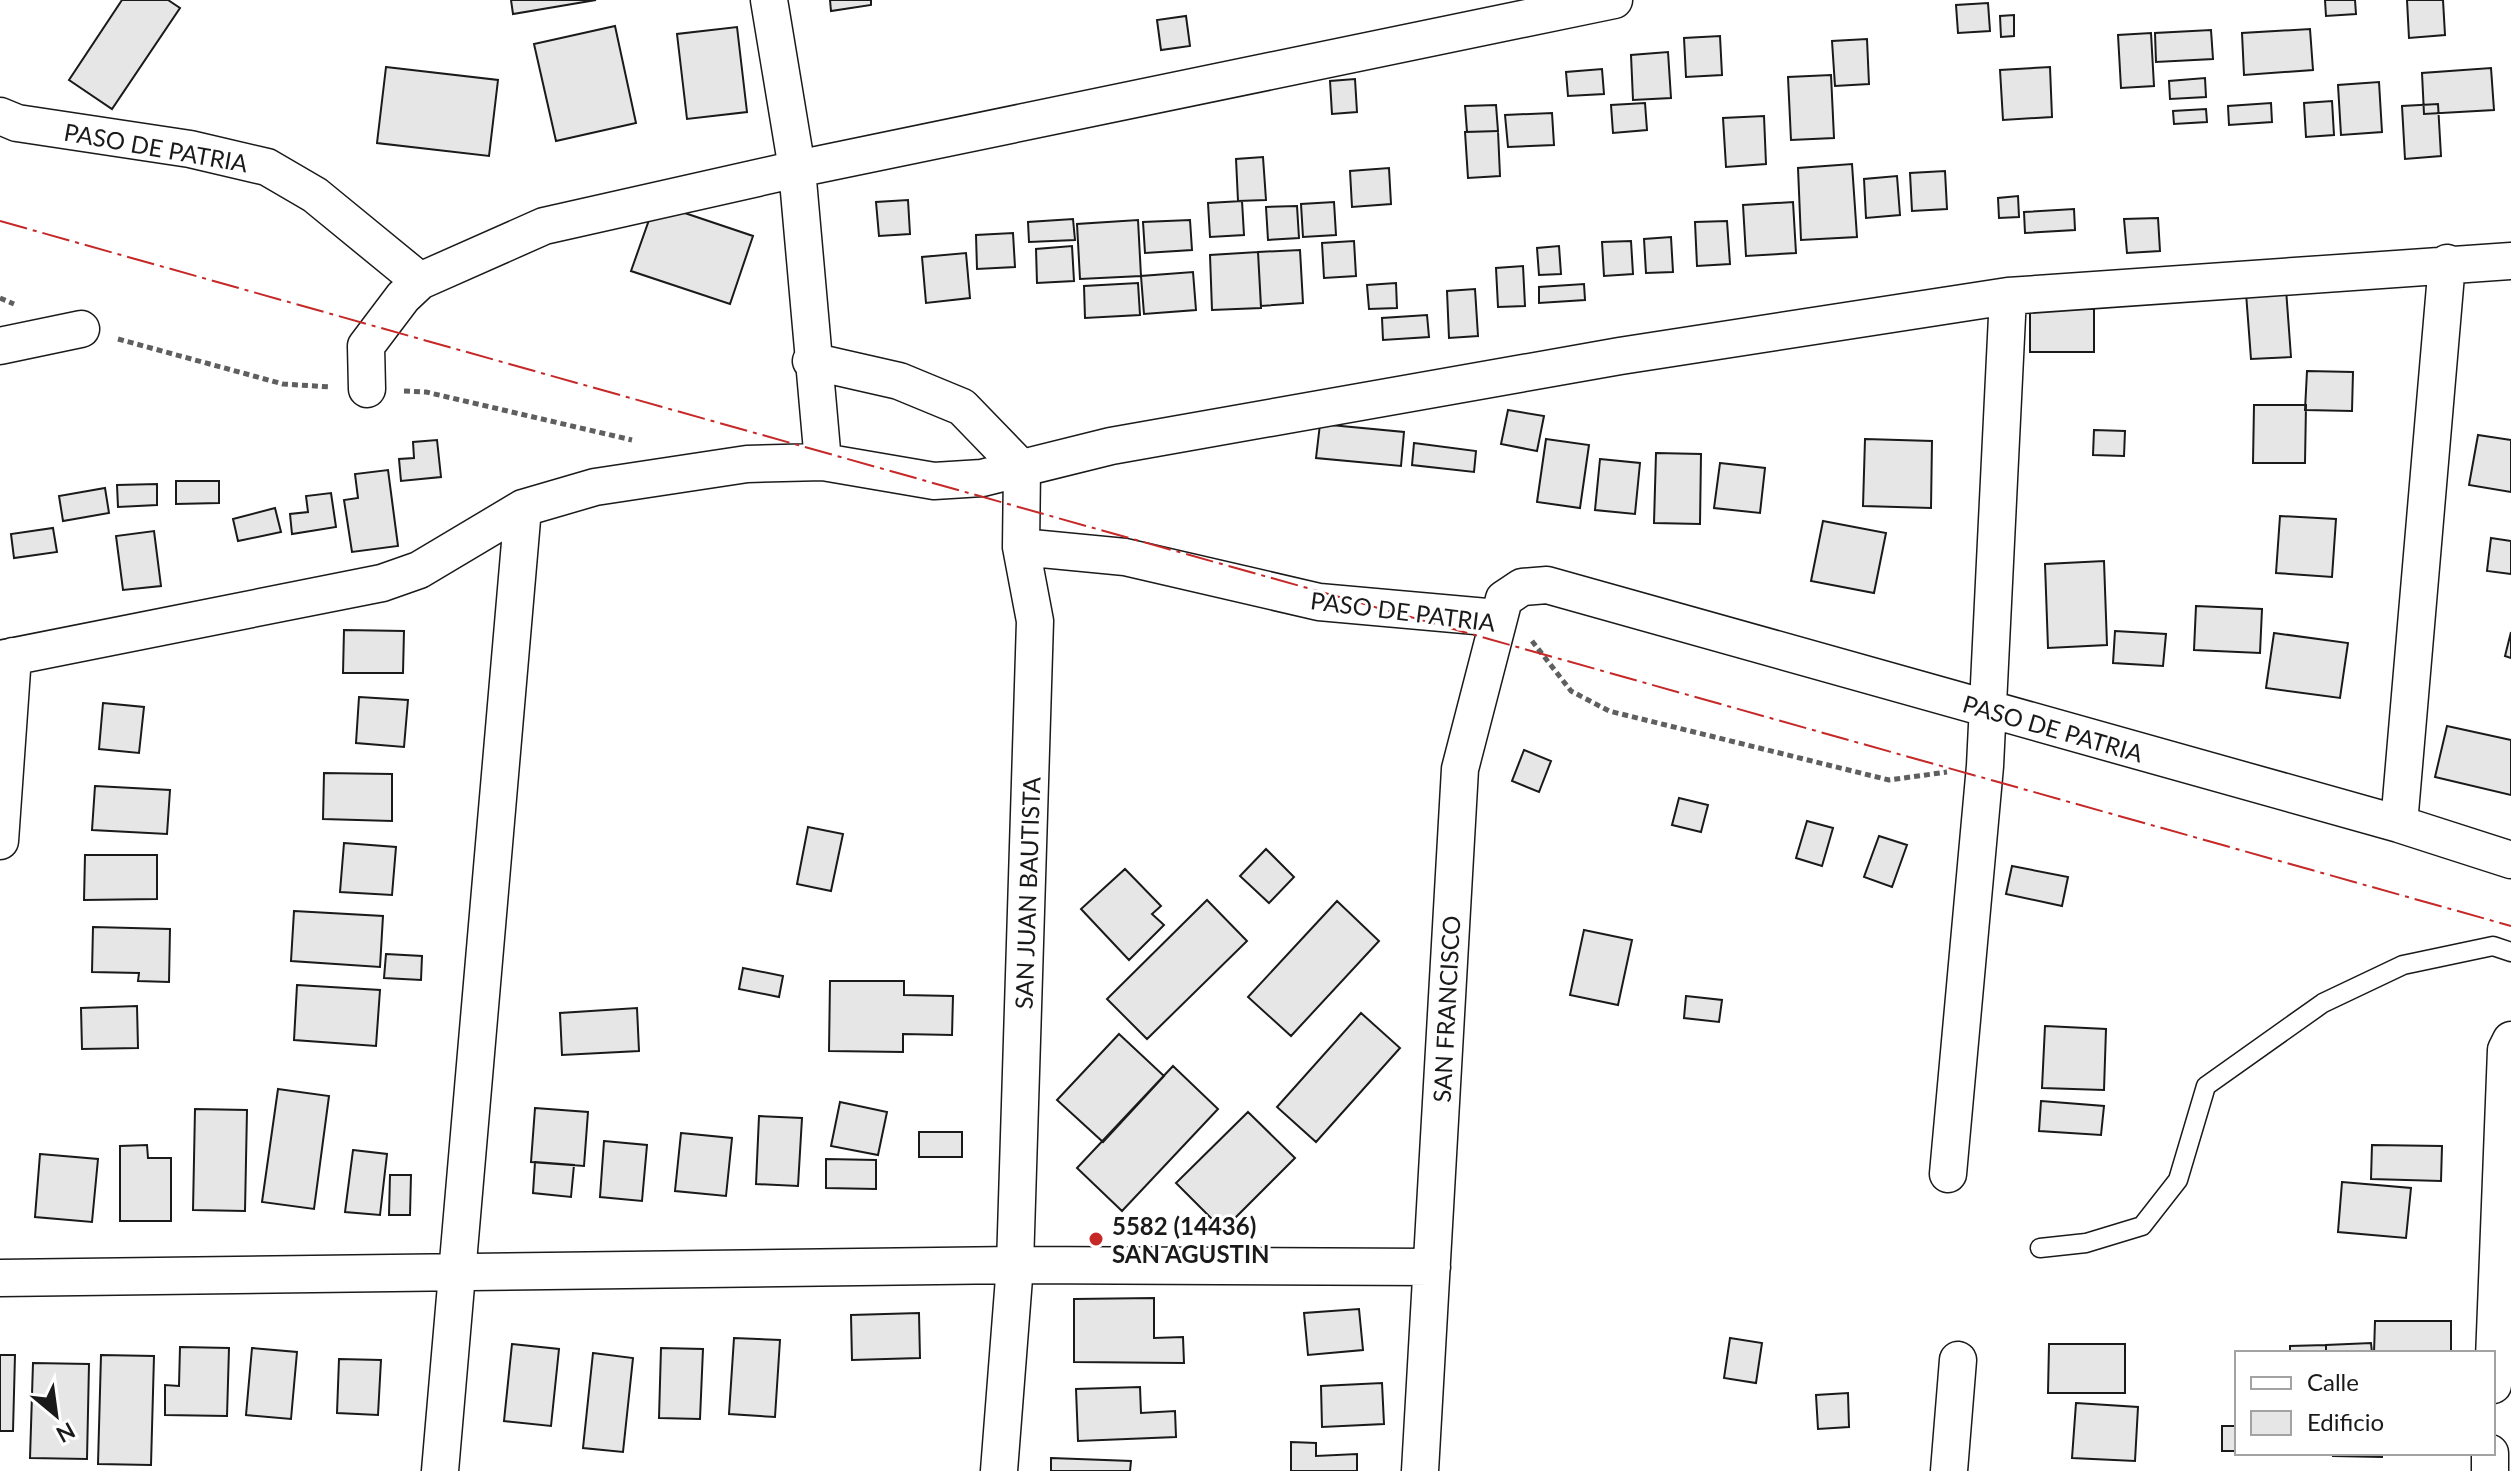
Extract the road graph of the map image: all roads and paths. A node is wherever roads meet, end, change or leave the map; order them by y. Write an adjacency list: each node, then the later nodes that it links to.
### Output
1 (769, 0): 4 (street)
2 (1614, 0): 4 (street)
3 (0, 116): 7 (street, PASO DE PATRIA)
4 (797, 169): 7 (street); 11 (street)
5 (2511, 261): 6 (street)
6 (2447, 263): 8 (street); 22 (street)
7 (420, 281): 12 (street)
8 (2008, 296): 14 (street); 20 (street)
9 (81, 329): 10 (street)
10 (0, 346)
11 (811, 361): 13 (street); 14 (street)
12 (367, 389)
13 (823, 462): 14 (street); 15 (street)
14 (1022, 469): 16 (street, SAN JUAN BAUTISTA)
15 (523, 508): 19 (street); 31 (street)
16 (1021, 547): 18 (street, PASO DE PATRIA); 29 (street, SAN JUAN BAUTISTA)
17 (1547, 585): 18 (street, SAN FRANCISCO); 20 (street, PASO DE PATRIA)
18 (1498, 618): 21 (path, PASO DE PATRIA); 30 (street, SAN FRANCISCO)
19 (7, 657): 23 (street)
20 (1987, 709): 21 (street); 22 (street, PASO DE PATRIA)
21 (1985, 766): 27 (street)
22 (2399, 824): 24 (street, PASO DE PATRIA)
23 (0, 841)
24 (2511, 860)
25 (2511, 952): 28 (lane)
26 (2509, 1045): 33 (street)
27 (1948, 1174)
28 (2040, 1248)
29 (1015, 1265): 30 (street); 31 (street); 36 (street, SAN JUAN BAUTISTA)
30 (1432, 1267): 37 (street, SAN FRANCISCO)
31 (457, 1272): 32 (street); 35 (street)
32 (0, 1278)
33 (2495, 1351)
34 (1958, 1360): 38 (street)
35 (440, 1471)
36 (999, 1471)
37 (1420, 1471)
38 (1949, 1471)

